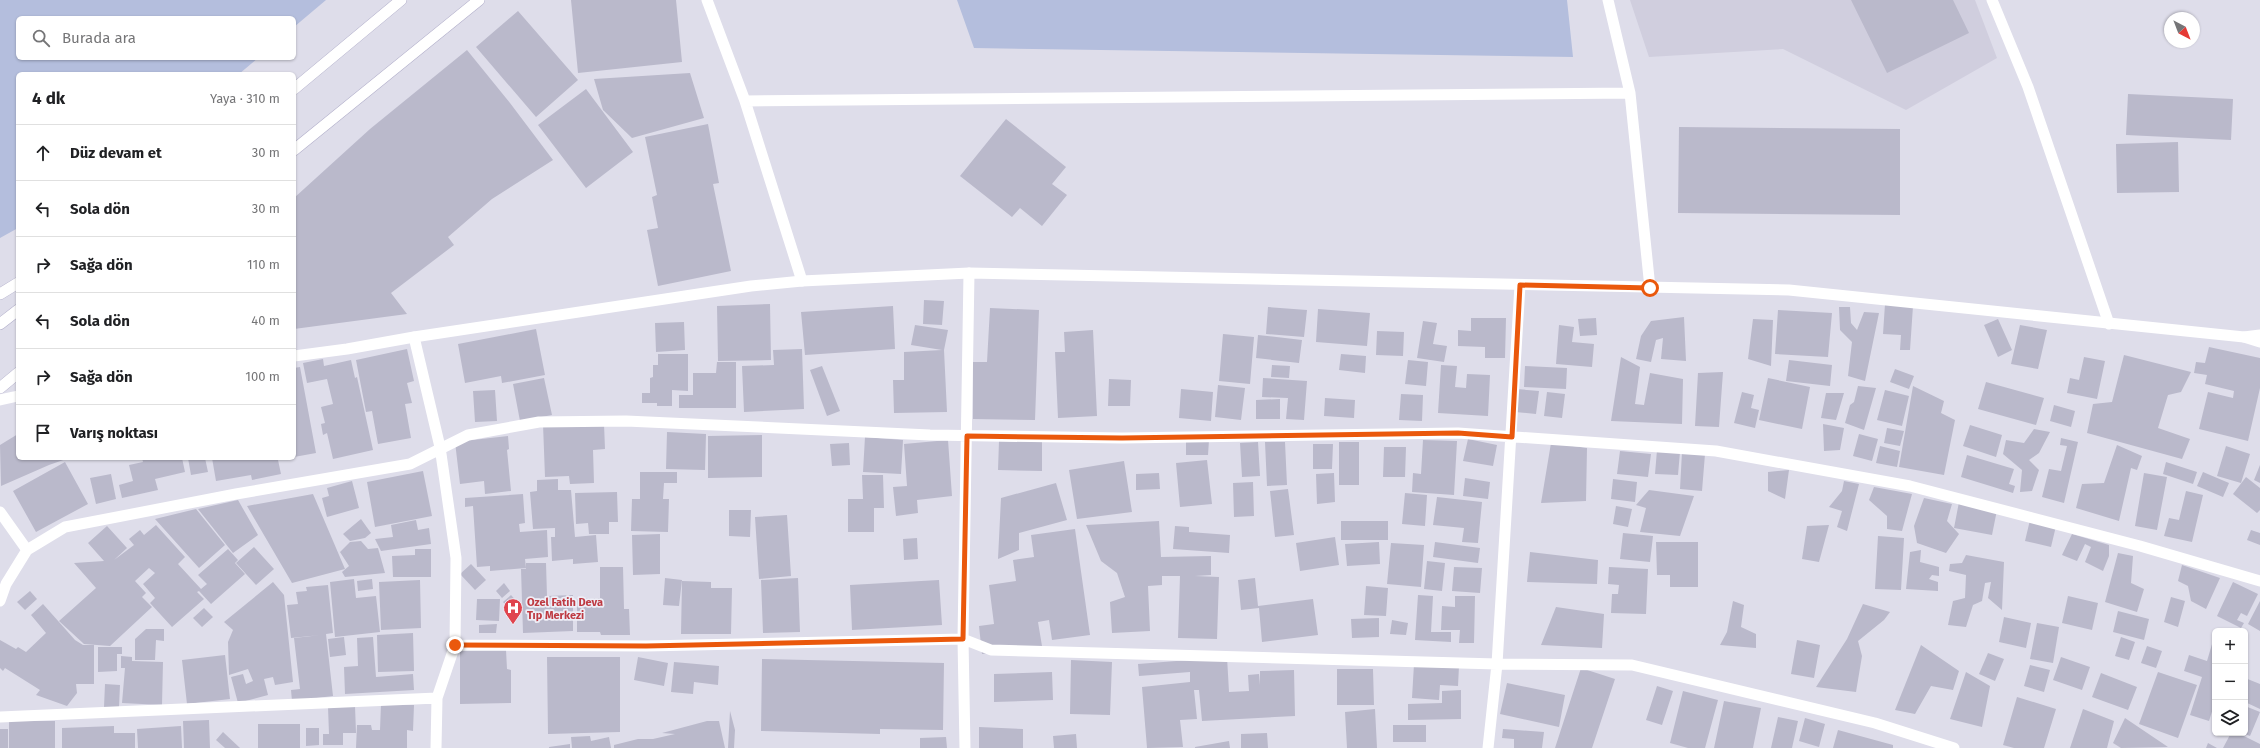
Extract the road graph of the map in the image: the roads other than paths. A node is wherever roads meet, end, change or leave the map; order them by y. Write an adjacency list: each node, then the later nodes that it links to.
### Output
1 (401, 0): 6 (street)
2 (479, 0): 9 (street)
3 (707, 0): 8 (street)
4 (1608, 0): 7 (street)
5 (1992, 0): 18 (street)
6 (296, 87)
7 (1630, 93): 8 (street); 14 (street)
8 (745, 101): 11 (street)
9 (296, 148)
10 (969, 273): 11 (street); 13 (street); 28 (street)
11 (802, 281): 20 (street)
12 (16, 284): 15 (street)
13 (1520, 285): 14 (street); 29 (street)
14 (1650, 288): 18 (street)
15 (0, 294)
16 (16, 312): 17 (street)
17 (0, 324)
18 (2109, 324): 21 (street)
19 (2260, 335): 21 (street)
20 (414, 337): 23 (street); 30 (street)
21 (2244, 337): 22 (street)
22 (2260, 342)
23 (296, 356)
24 (16, 375): 25 (street)
25 (0, 388)
26 (16, 396): 27 (street)
27 (0, 400)
28 (967, 436): 29 (street); 30 (street); 35 (street)
29 (1512, 437): 33 (street); 37 (street)
30 (440, 447): 32 (street); 36 (street)
31 (0, 512): 32 (street)
32 (27, 550): 34 (street)
33 (2260, 581)
34 (0, 601)
35 (963, 639): 36 (street); 37 (street); 41 (street)
36 (455, 645): 38 (street)
37 (1497, 664): 42 (street); 43 (street)
38 (437, 698): 39 (street); 40 (street)
39 (0, 717)
40 (436, 748)
41 (965, 748)
42 (1488, 748)
43 (1954, 748)

